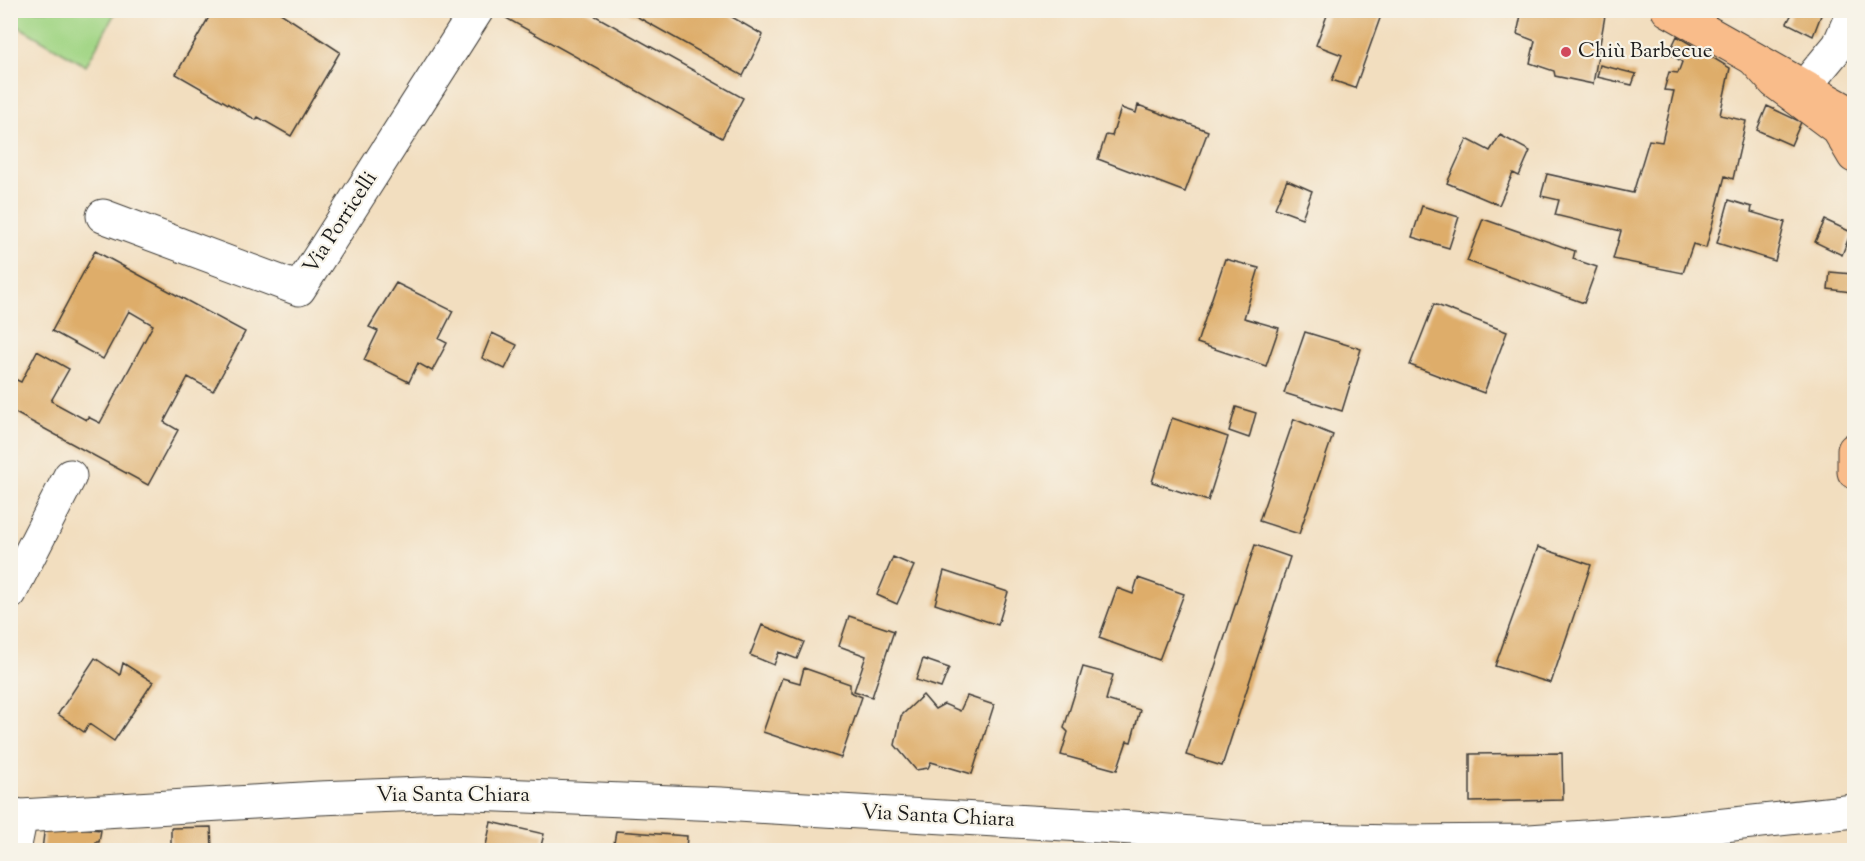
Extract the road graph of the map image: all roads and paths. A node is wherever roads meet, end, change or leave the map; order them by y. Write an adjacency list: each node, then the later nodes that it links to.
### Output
1 (477, 10): 9 (street, Via Porricelli)
2 (1668, 10): 5 (main road)
3 (1834, 10): 6 (street)
4 (1854, 10): 6 (street)
5 (1754, 59): 6 (main road); 8 (main road)
6 (1805, 86): 7 (main road)
7 (1854, 115)
8 (1854, 156)
9 (103, 216)
10 (1854, 450): 11 (main road)
11 (1854, 472)
12 (70, 476): 13 (street)
13 (10, 593)
14 (1854, 811): 15 (street, Via Santa Chiara)
15 (16, 815): 16 (street, Via Santa Chiara)
16 (14, 850)

